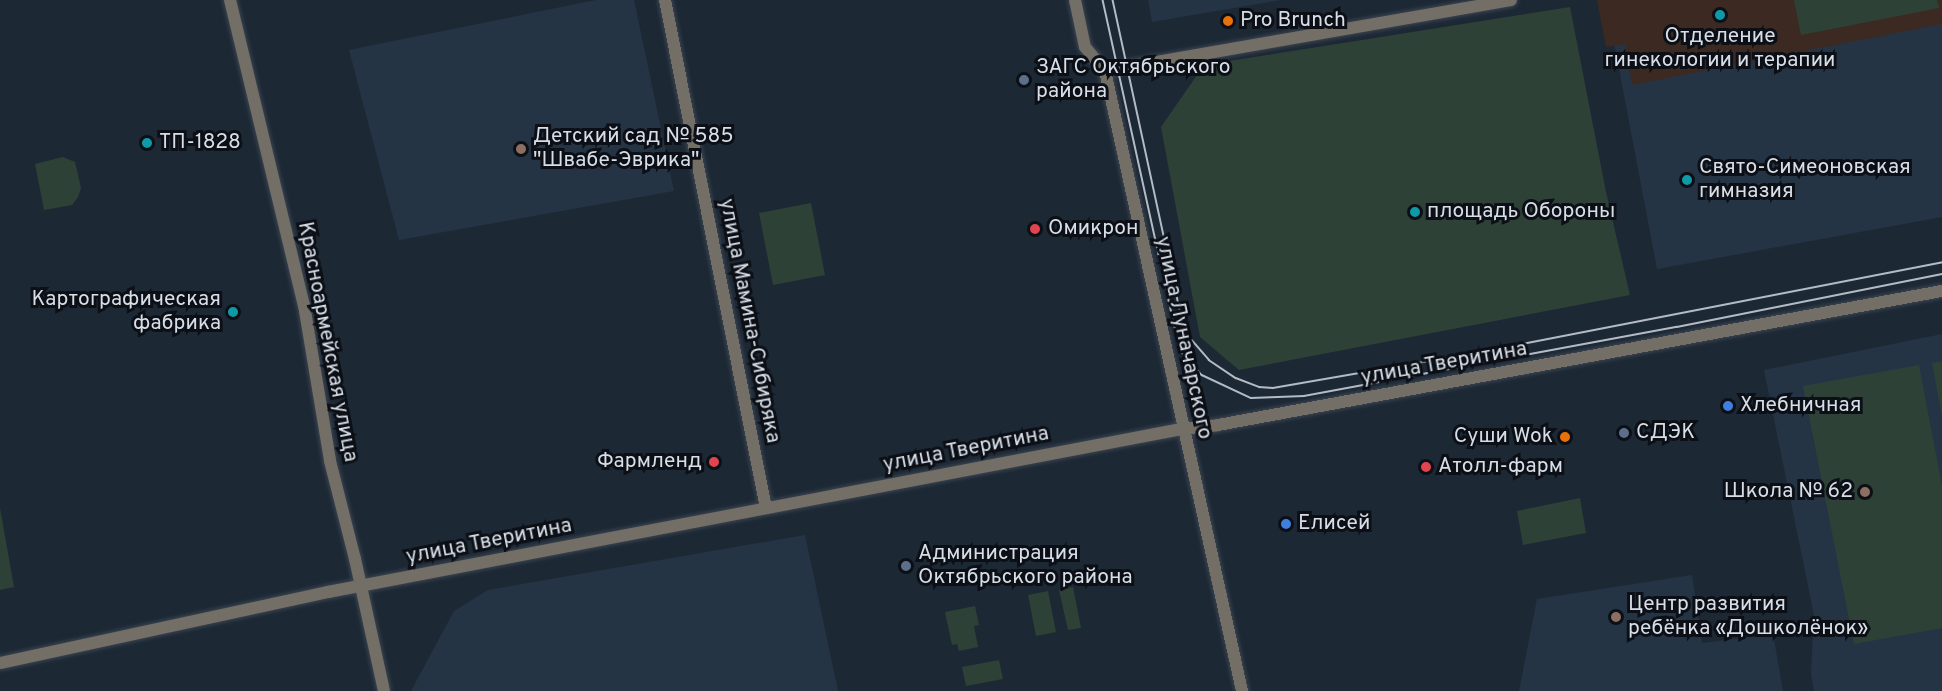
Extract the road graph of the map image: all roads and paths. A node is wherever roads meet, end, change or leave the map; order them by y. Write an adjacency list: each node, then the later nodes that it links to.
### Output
1 (230, 0): 9 (street, Красноармейская улица)
2 (665, 0): 8 (street, улица Мамина-Сибиряка)
3 (1075, 0): 5 (street, улица Луначарского)
4 (1510, 0): 5 (street)
5 (1105, 71): 7 (street, улица Луначарского)
6 (1942, 291): 7 (street, улица Тверитина)
7 (1182, 429): 8 (street, улица Тверитина); 12 (street, улица Луначарского)
8 (766, 508): 9 (street, улица Тверитина)
9 (361, 587): 10 (street, улица Тверитина); 11 (street, Красноармейская улица)
10 (0, 663)
11 (384, 691)
12 (1242, 691)

